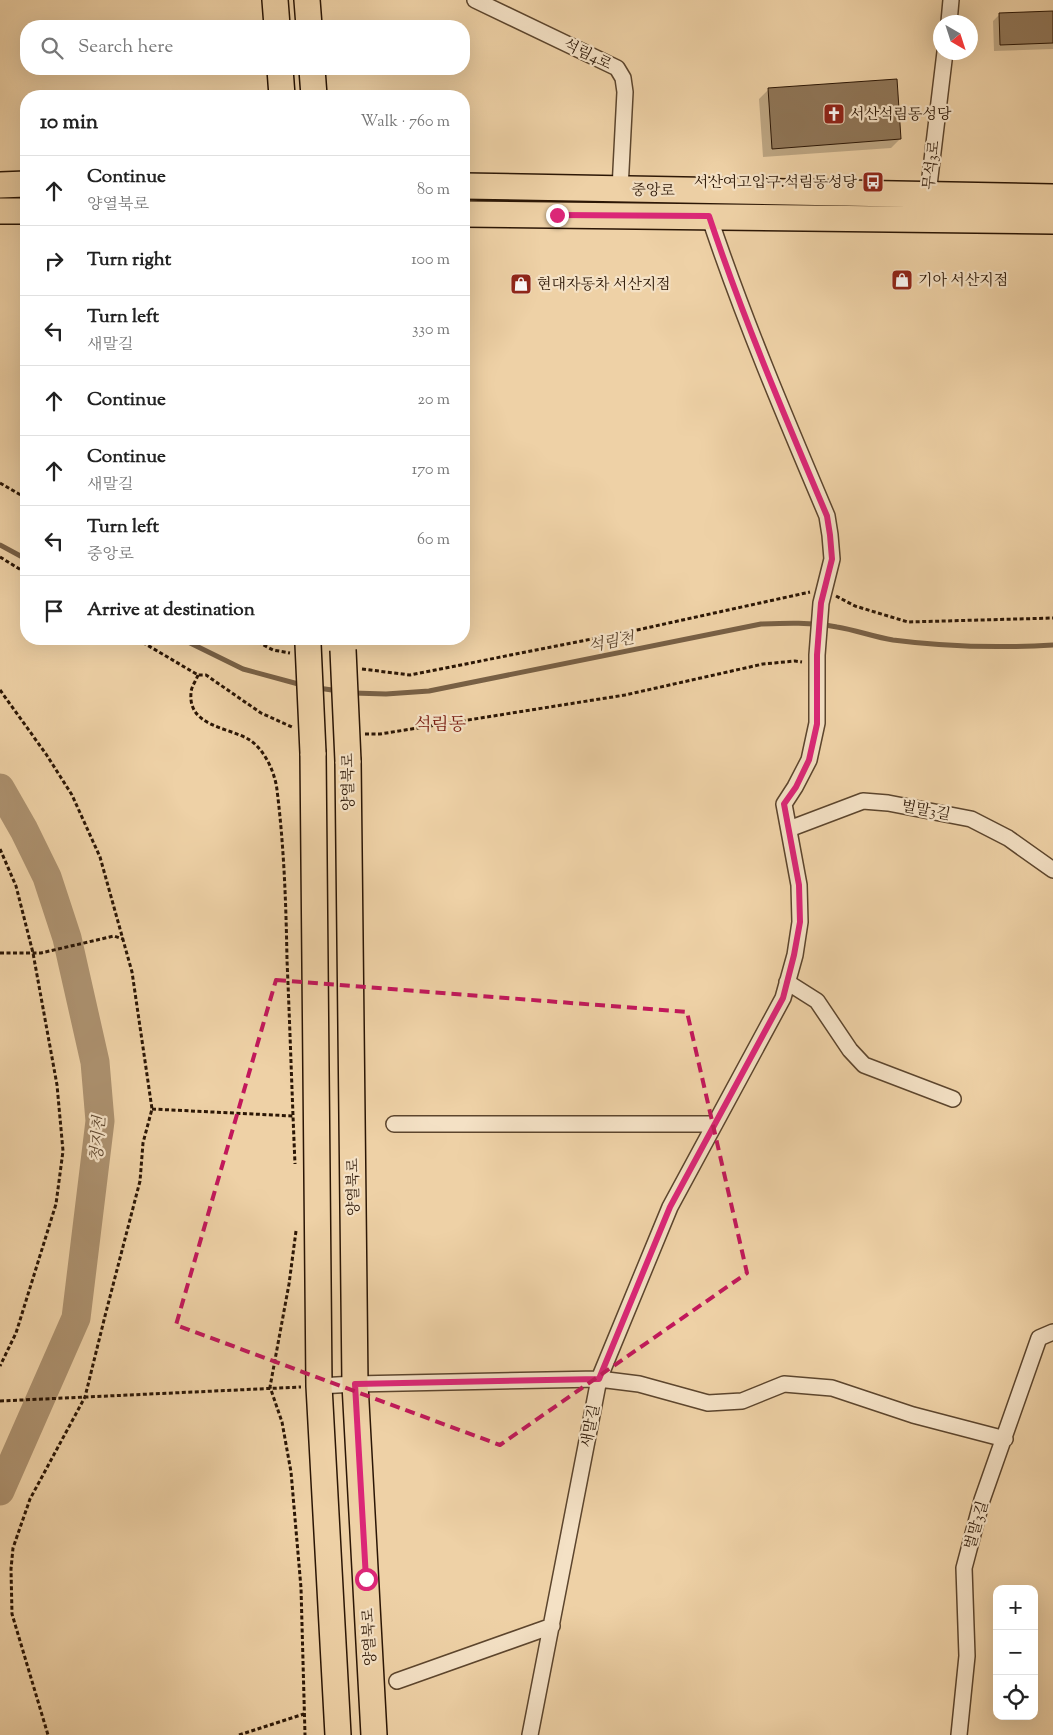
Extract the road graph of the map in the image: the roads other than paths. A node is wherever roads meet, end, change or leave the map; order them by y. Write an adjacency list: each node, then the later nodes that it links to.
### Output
1 (275, 0): 6 (main road)
2 (307, 0): 7 (main road)
3 (475, 0): 12 (street, 석림4로)
4 (952, 0): 5 (street)
5 (950, 15)
6 (277, 20)
7 (309, 20)
8 (944, 60): 13 (street, 무석3로)
9 (0, 184): 10 (main road)
10 (20, 184)
11 (470, 186): 12 (main road, 중앙로)
12 (620, 189): 13 (main road, 중앙로)
13 (928, 195): 14 (main road, 중앙로); 19 (street, 무석3로)
14 (1053, 197)
15 (0, 211): 16 (main road)
16 (20, 211)
17 (470, 215): 18 (main road, 중앙로)
18 (709, 216): 19 (main road, 중앙로); 23 (street, 새말길)
19 (925, 219): 20 (main road, 중앙로)
20 (1053, 221)
21 (343, 645): 31 (main road, 양열북로, bridge)
22 (303, 646): 32 (main road, bridge)
23 (789, 829): 24 (street, 벌말3길); 25 (street, 새말길)
24 (1053, 870)
25 (787, 982): 26 (street); 28 (street, 새말길)
26 (953, 1100)
27 (394, 1124): 28 (street)
28 (715, 1124): 30 (street, 새말길)
29 (1053, 1332): 33 (street, 벌말3길)
30 (599, 1379): 31 (street); 33 (street); 34 (street, 새말길)
31 (355, 1384): 32 (street); 37 (main road, 양열북로)
32 (319, 1386): 36 (main road)
33 (1005, 1439): 39 (street, 벌말3길)
34 (552, 1626): 35 (street); 38 (street, 새말길)
35 (397, 1681)
36 (338, 1735)
37 (374, 1735)
38 (530, 1735)
39 (959, 1735)

